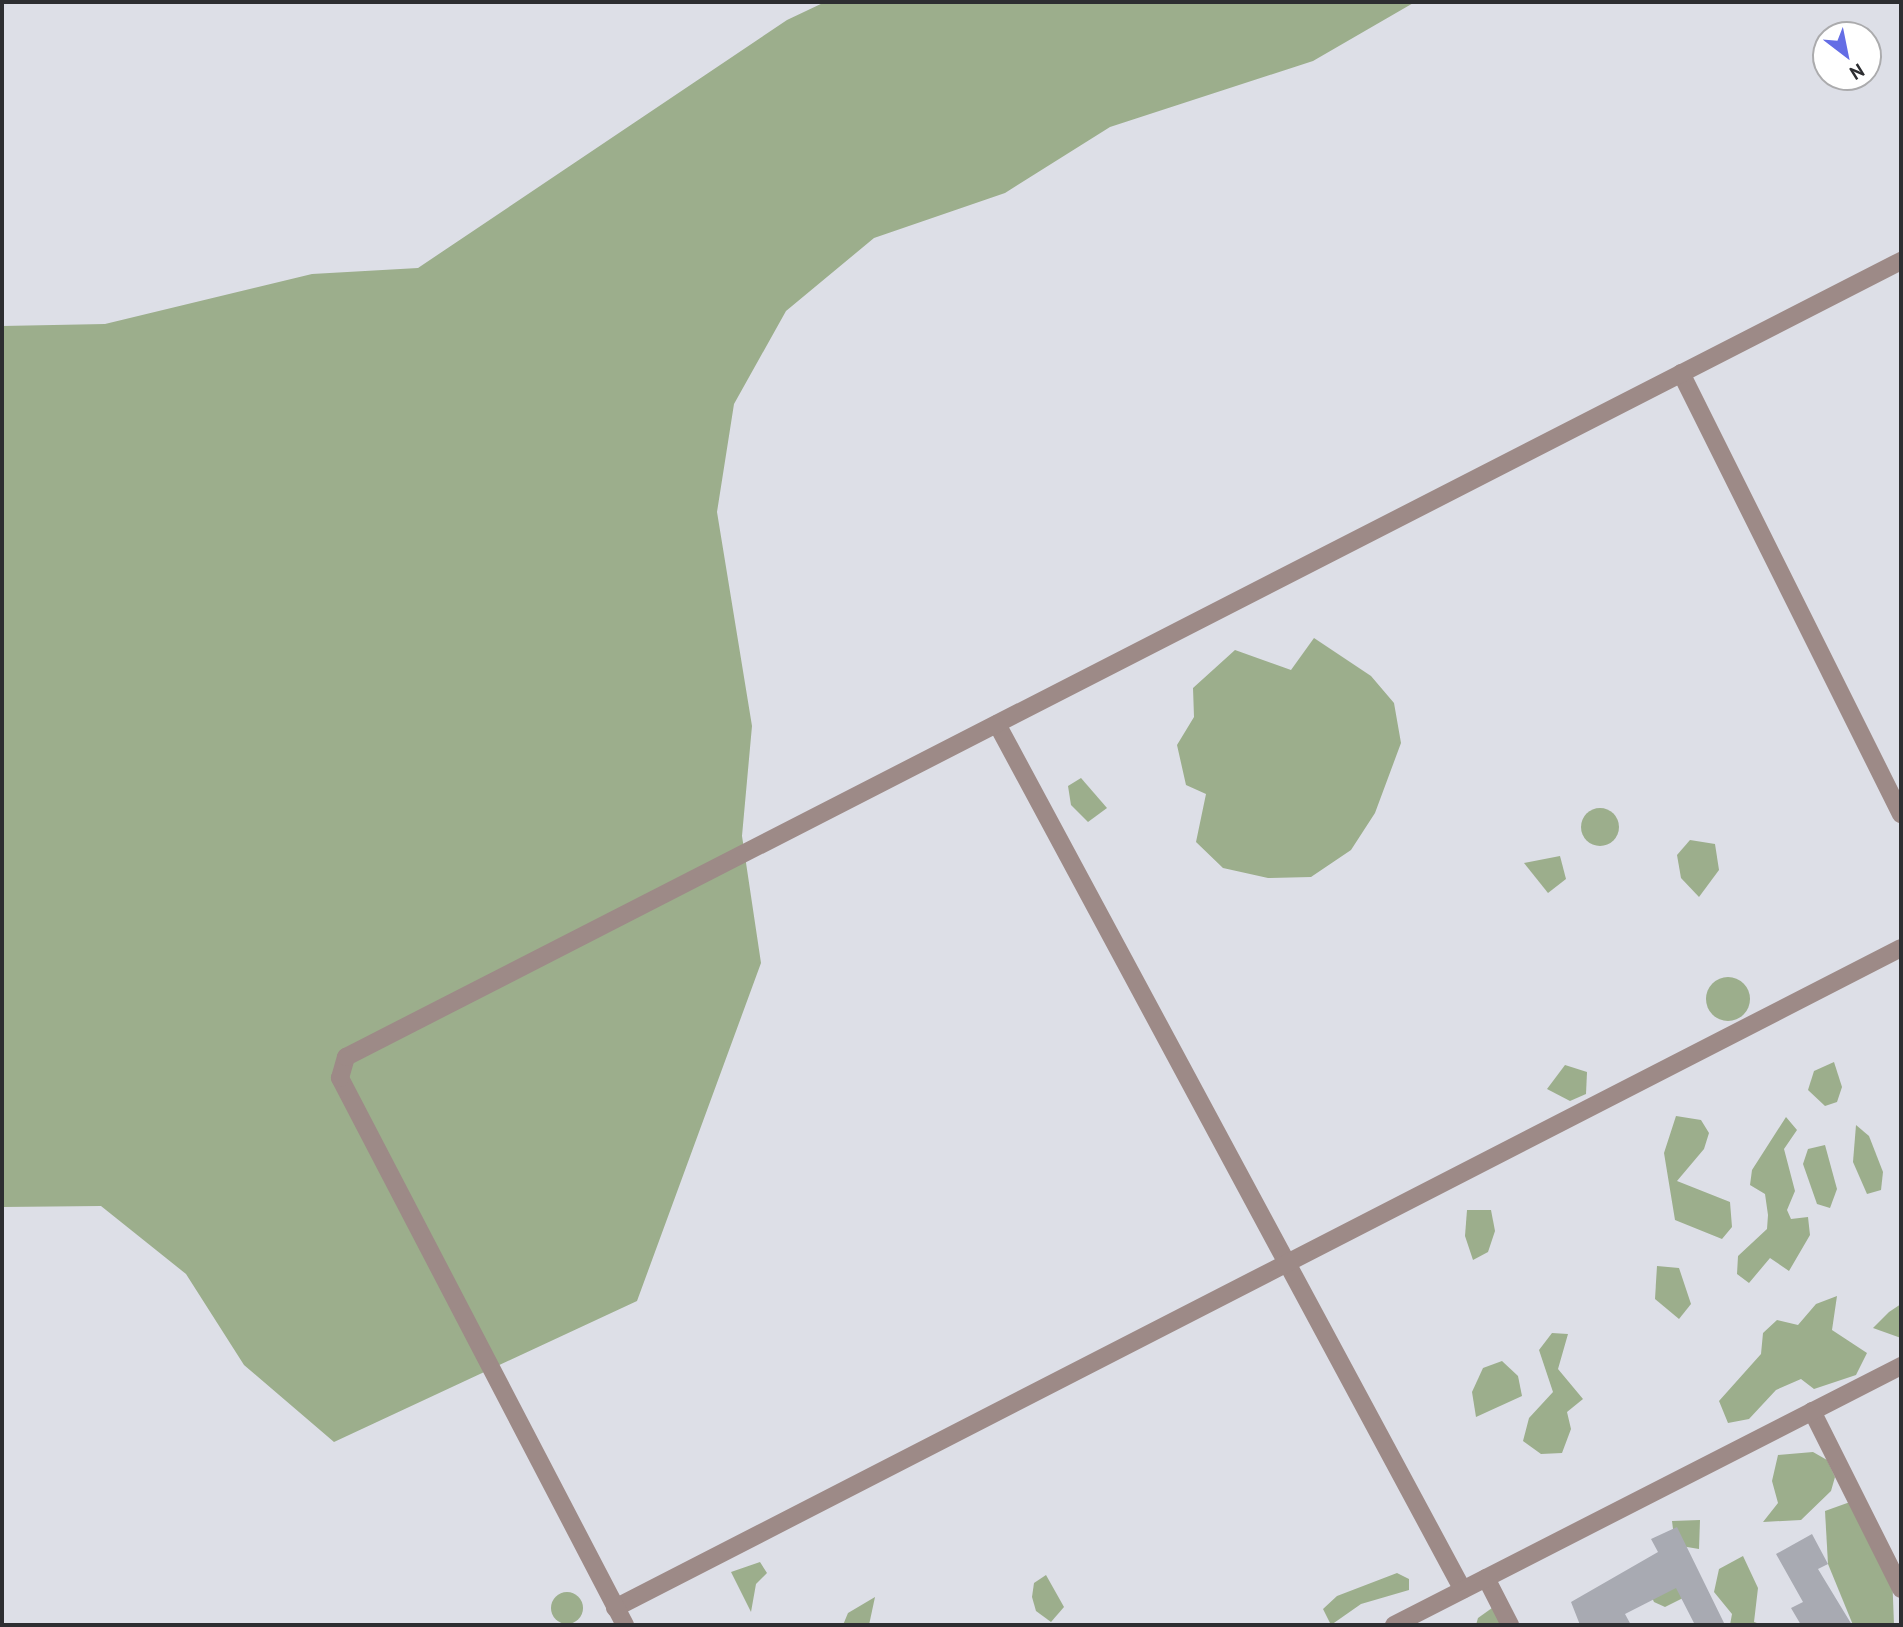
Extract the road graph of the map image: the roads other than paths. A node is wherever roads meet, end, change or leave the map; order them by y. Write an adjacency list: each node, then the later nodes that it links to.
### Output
1 (1901, 261): 2 (street)
2 (1681, 373): 3 (street); 4 (street)
3 (997, 724): 6 (street); 12 (street)
4 (1901, 814)
5 (1901, 948): 6 (street)
6 (1286, 1263): 10 (street); 12 (street)
7 (1901, 1366): 8 (street)
8 (1812, 1411): 9 (street); 11 (street)
9 (1486, 1578): 10 (street); 15 (street)
10 (1463, 1590): 14 (street)
11 (1901, 1590)
12 (615, 1608): 13 (street)
13 (625, 1625)
14 (1394, 1625)
15 (1510, 1625)

